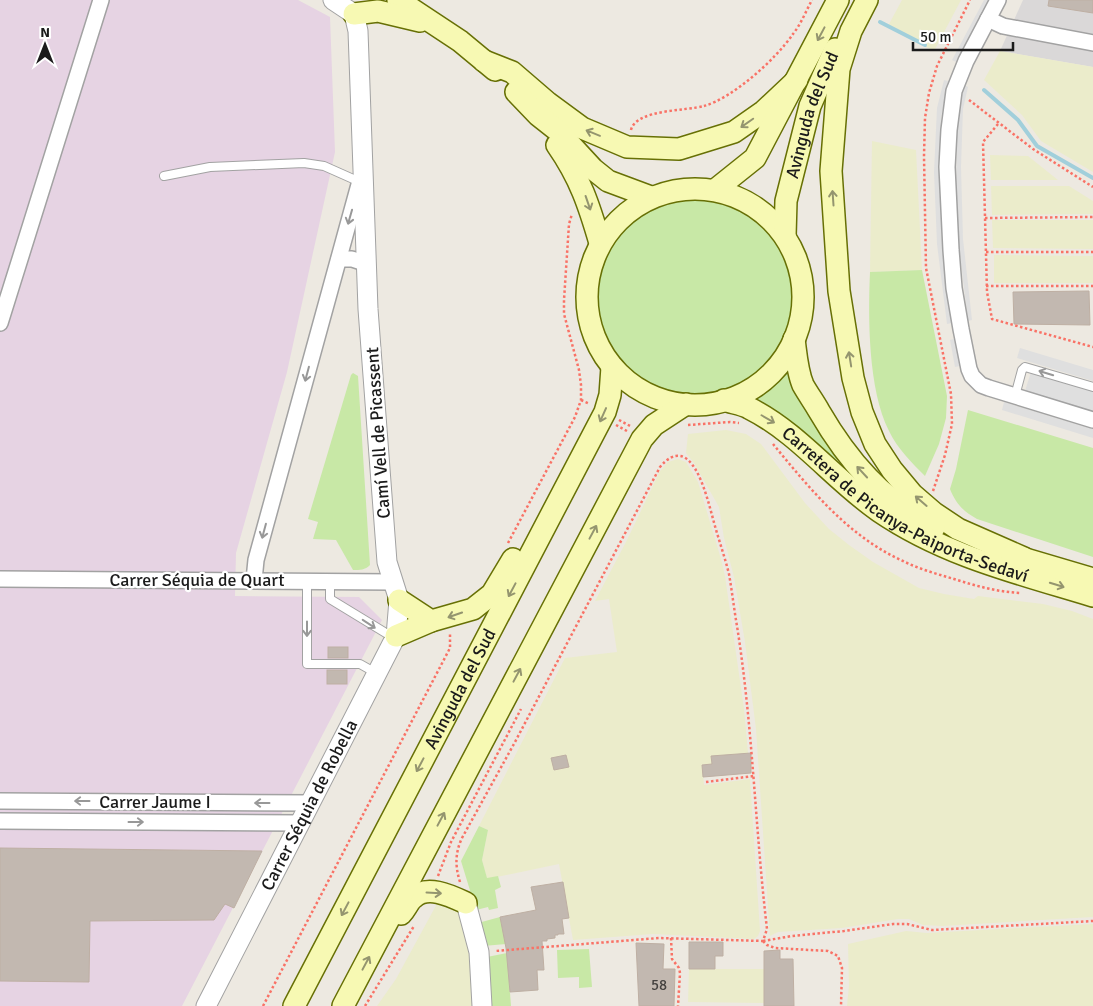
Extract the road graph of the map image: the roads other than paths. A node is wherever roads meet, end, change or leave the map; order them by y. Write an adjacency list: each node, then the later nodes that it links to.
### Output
1 (101, 0): 23 (street)
2 (334, 0): 8 (street)
3 (398, 0): 10 (main road)
4 (838, 0): 13 (main road, Avinguda del Sud, one-way to 13)
5 (859, 0): 19 (main road, Avinguda del Sud)
6 (867, 0): 32 (main road, one-way to 6)
7 (998, 0): 9 (street)
8 (354, 14): 10 (main road); 16 (street, Camí Vell de Picassent)
9 (988, 19): 11 (street); 27 (street)
10 (441, 28): 12 (main road)
11 (1093, 42)
12 (484, 61): 13 (main road, one-way to 12); 14 (main road)
13 (797, 80): 17 (main road, Avinguda del Sud)
14 (538, 115): 18 (main road); 20 (main road, one-way to 20)
15 (164, 176): 16 (lane)
16 (362, 176): 21 (street, Camí Vell de Picassent, one-way to 21); 22 (street, Camí Vell de Picassent)
17 (716, 190): 18 (main road); 19 (main road)
18 (652, 197): 20 (main road)
19 (784, 236): 24 (main road)
20 (600, 243): 25 (main road)
21 (339, 259): 22 (street); 35 (street, Camí Vell de Picassent, one-way to 35)
22 (367, 264): 38 (street, Camí Vell de Picassent)
23 (0, 323)
24 (794, 339): 28 (main road); 32 (main road, Carretera de Picanya-Paiporta-Sedaví, one-way to 24)
25 (612, 367): 29 (main road); 31 (main road, Avinguda del Sud, one-way to 31)
26 (1093, 387): 27 (lane, one-way to 27)
27 (1015, 396): 30 (street)
28 (724, 400): 29 (main road); 39 (main road, Carretera de Picanya-Paiporta-Sedaví, one-way to 39)
29 (686, 415): 48 (main road, one-way to 29)
30 (1093, 420)
31 (581, 458): 40 (main road, one-way to 40); 50 (main road, Avinguda del Sud, one-way to 50)
32 (1024, 558): 34 (main road, Carretera de Picanya-Paiporta-Sedaví)
33 (0, 579): 35 (street, Carrer Séquia de Quart)
34 (1093, 579)
35 (254, 580): 36 (street, Carrer Séquia de Quart)
36 (307, 580): 37 (street, Carrer Séquia de Quart); 42 (lane, one-way to 42)
37 (330, 581): 38 (street, Carrer Séquia de Quart); 41 (lane, one-way to 41)
38 (396, 591): 40 (main road); 41 (street, Carrer Séquia de Robella)
39 (1093, 596)
40 (440, 626): 41 (main road)
41 (395, 637): 42 (street, Carrer Séquia de Robella)
42 (376, 673): 44 (street, Carrer Séquia de Robella)
43 (0, 801): 44 (street, Carrer Jaume I, one-way to 43)
44 (310, 803): 46 (street, Carrer Séquia de Robella)
45 (0, 821): 46 (street, Carrer Jaume I, one-way to 46)
46 (300, 823): 49 (street, Carrer Séquia de Robella)
47 (466, 902): 48 (main road, one-way to 47); 52 (street)
48 (384, 929): 51 (main road, one-way to 48)
49 (206, 1006)
50 (294, 1006)
51 (343, 1006)
52 (482, 1006)

